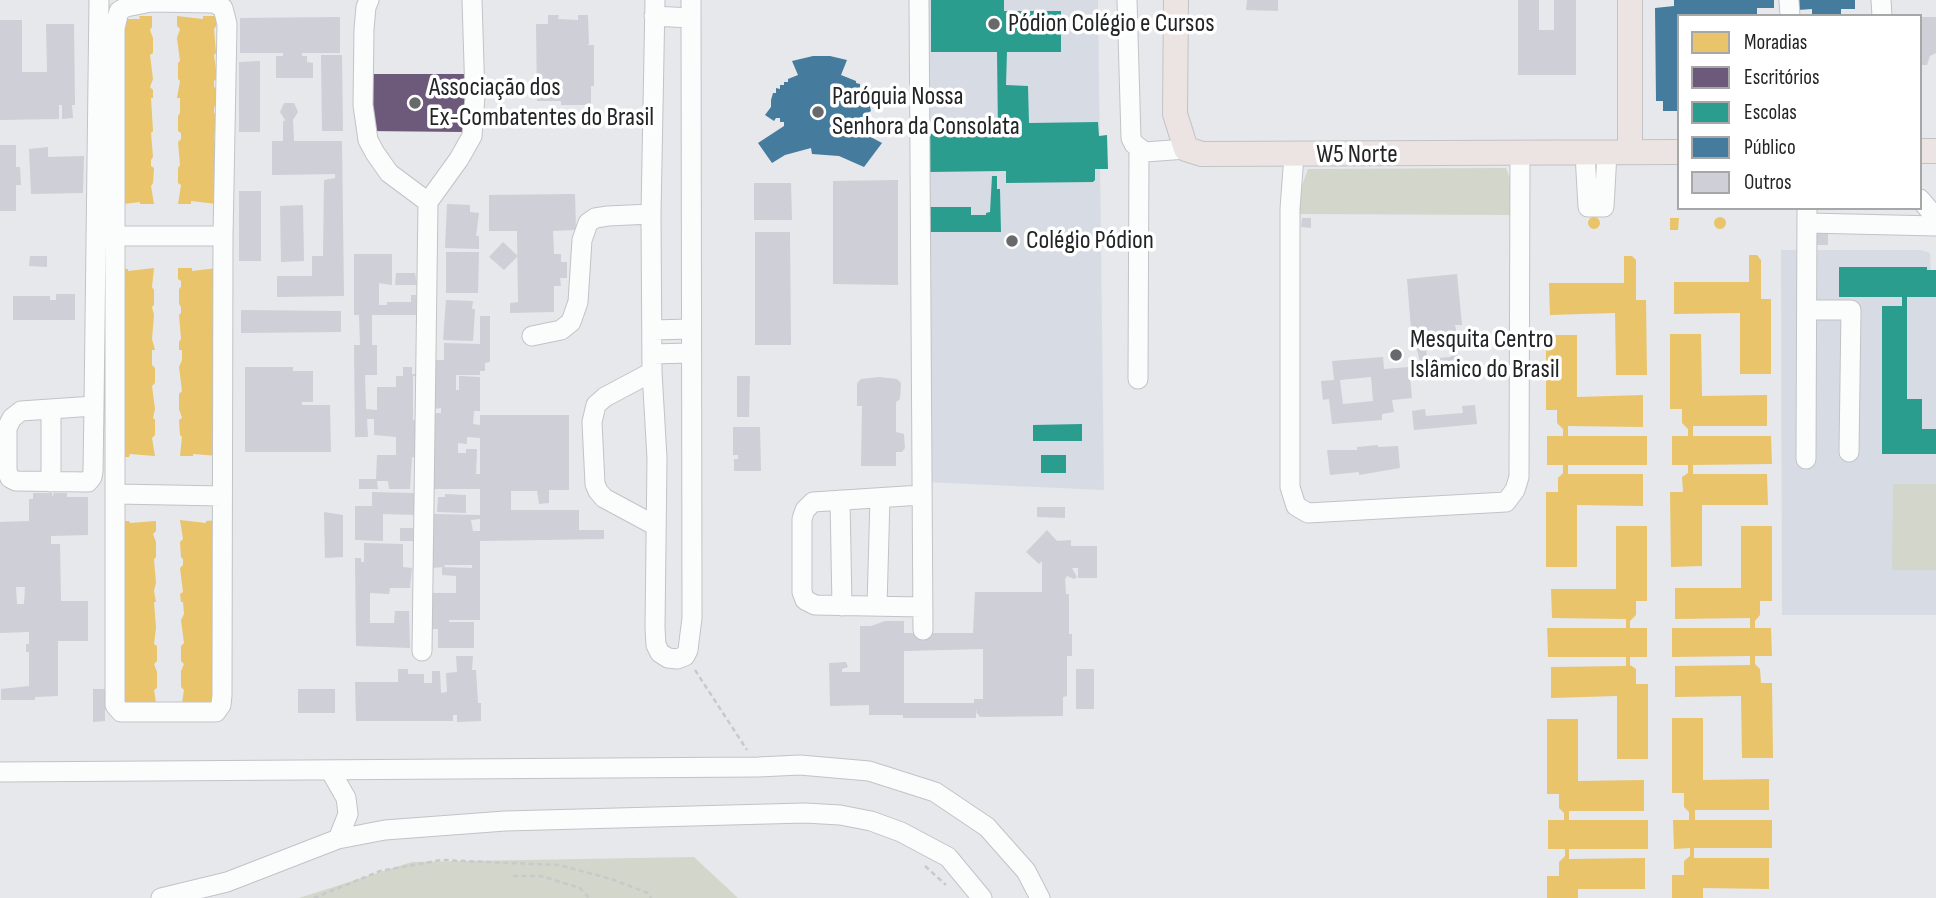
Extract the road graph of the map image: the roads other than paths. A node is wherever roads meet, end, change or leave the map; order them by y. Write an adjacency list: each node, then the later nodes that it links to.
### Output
1 (99, 0): 34 (street)
2 (369, 0): 18 (street)
3 (471, 0): 18 (street)
4 (919, 0): 41 (street)
5 (1127, 0): 12 (street)
6 (1177, 0): 13 (main road)
7 (1630, 0): 15 (main road)
8 (151, 1): 9 (street); 25 (street)
9 (178, 1): 26 (street)
10 (654, 8): 11 (street); 21 (street)
11 (691, 9): 28 (street)
12 (1139, 148): 13 (street); 33 (street)
13 (1186, 149): 17 (main road, W5 Norte)
14 (1677, 152): 15 (main road, W5 Norte)
15 (1608, 153): 16 (main road, W5 Norte); 20 (street)
16 (1520, 154): 17 (main road, W5 Norte); 17 (street)
17 (1294, 155)
18 (428, 202): 49 (street)
19 (1922, 202): 23 (street)
20 (1596, 207)
21 (651, 214): 29 (street); 30 (street)
22 (1807, 216): 24 (street); 27 (street)
23 (1936, 218)
24 (1936, 226)
25 (116, 236): 26 (street); 39 (street)
26 (223, 236): 40 (street)
27 (1808, 310): 36 (street); 37 (street)
28 (690, 329): 29 (street); 31 (street)
29 (652, 330): 32 (street)
30 (532, 336)
31 (690, 353): 32 (street); 44 (street)
32 (652, 363): 44 (street); 44 (street)
33 (1138, 379)
34 (94, 406): 35 (street); 38 (street)
35 (51, 409): 38 (street); 38 (street)
36 (1849, 452)
37 (1806, 459)
38 (51, 482)
39 (116, 494): 40 (street); 40 (street)
40 (222, 495)
41 (921, 495): 42 (street); 47 (street)
42 (880, 498): 43 (street); 46 (street)
43 (840, 500): 45 (street); 45 (street)
44 (656, 526)
45 (842, 606): 46 (street)
46 (877, 607): 47 (street)
47 (922, 607): 48 (street)
48 (923, 630)
49 (422, 651)
50 (330, 770): 51 (street); 52 (street); 55 (street)
51 (0, 772)
52 (338, 839): 53 (street); 54 (street)
53 (161, 898)
54 (982, 898)
55 (1040, 898)

